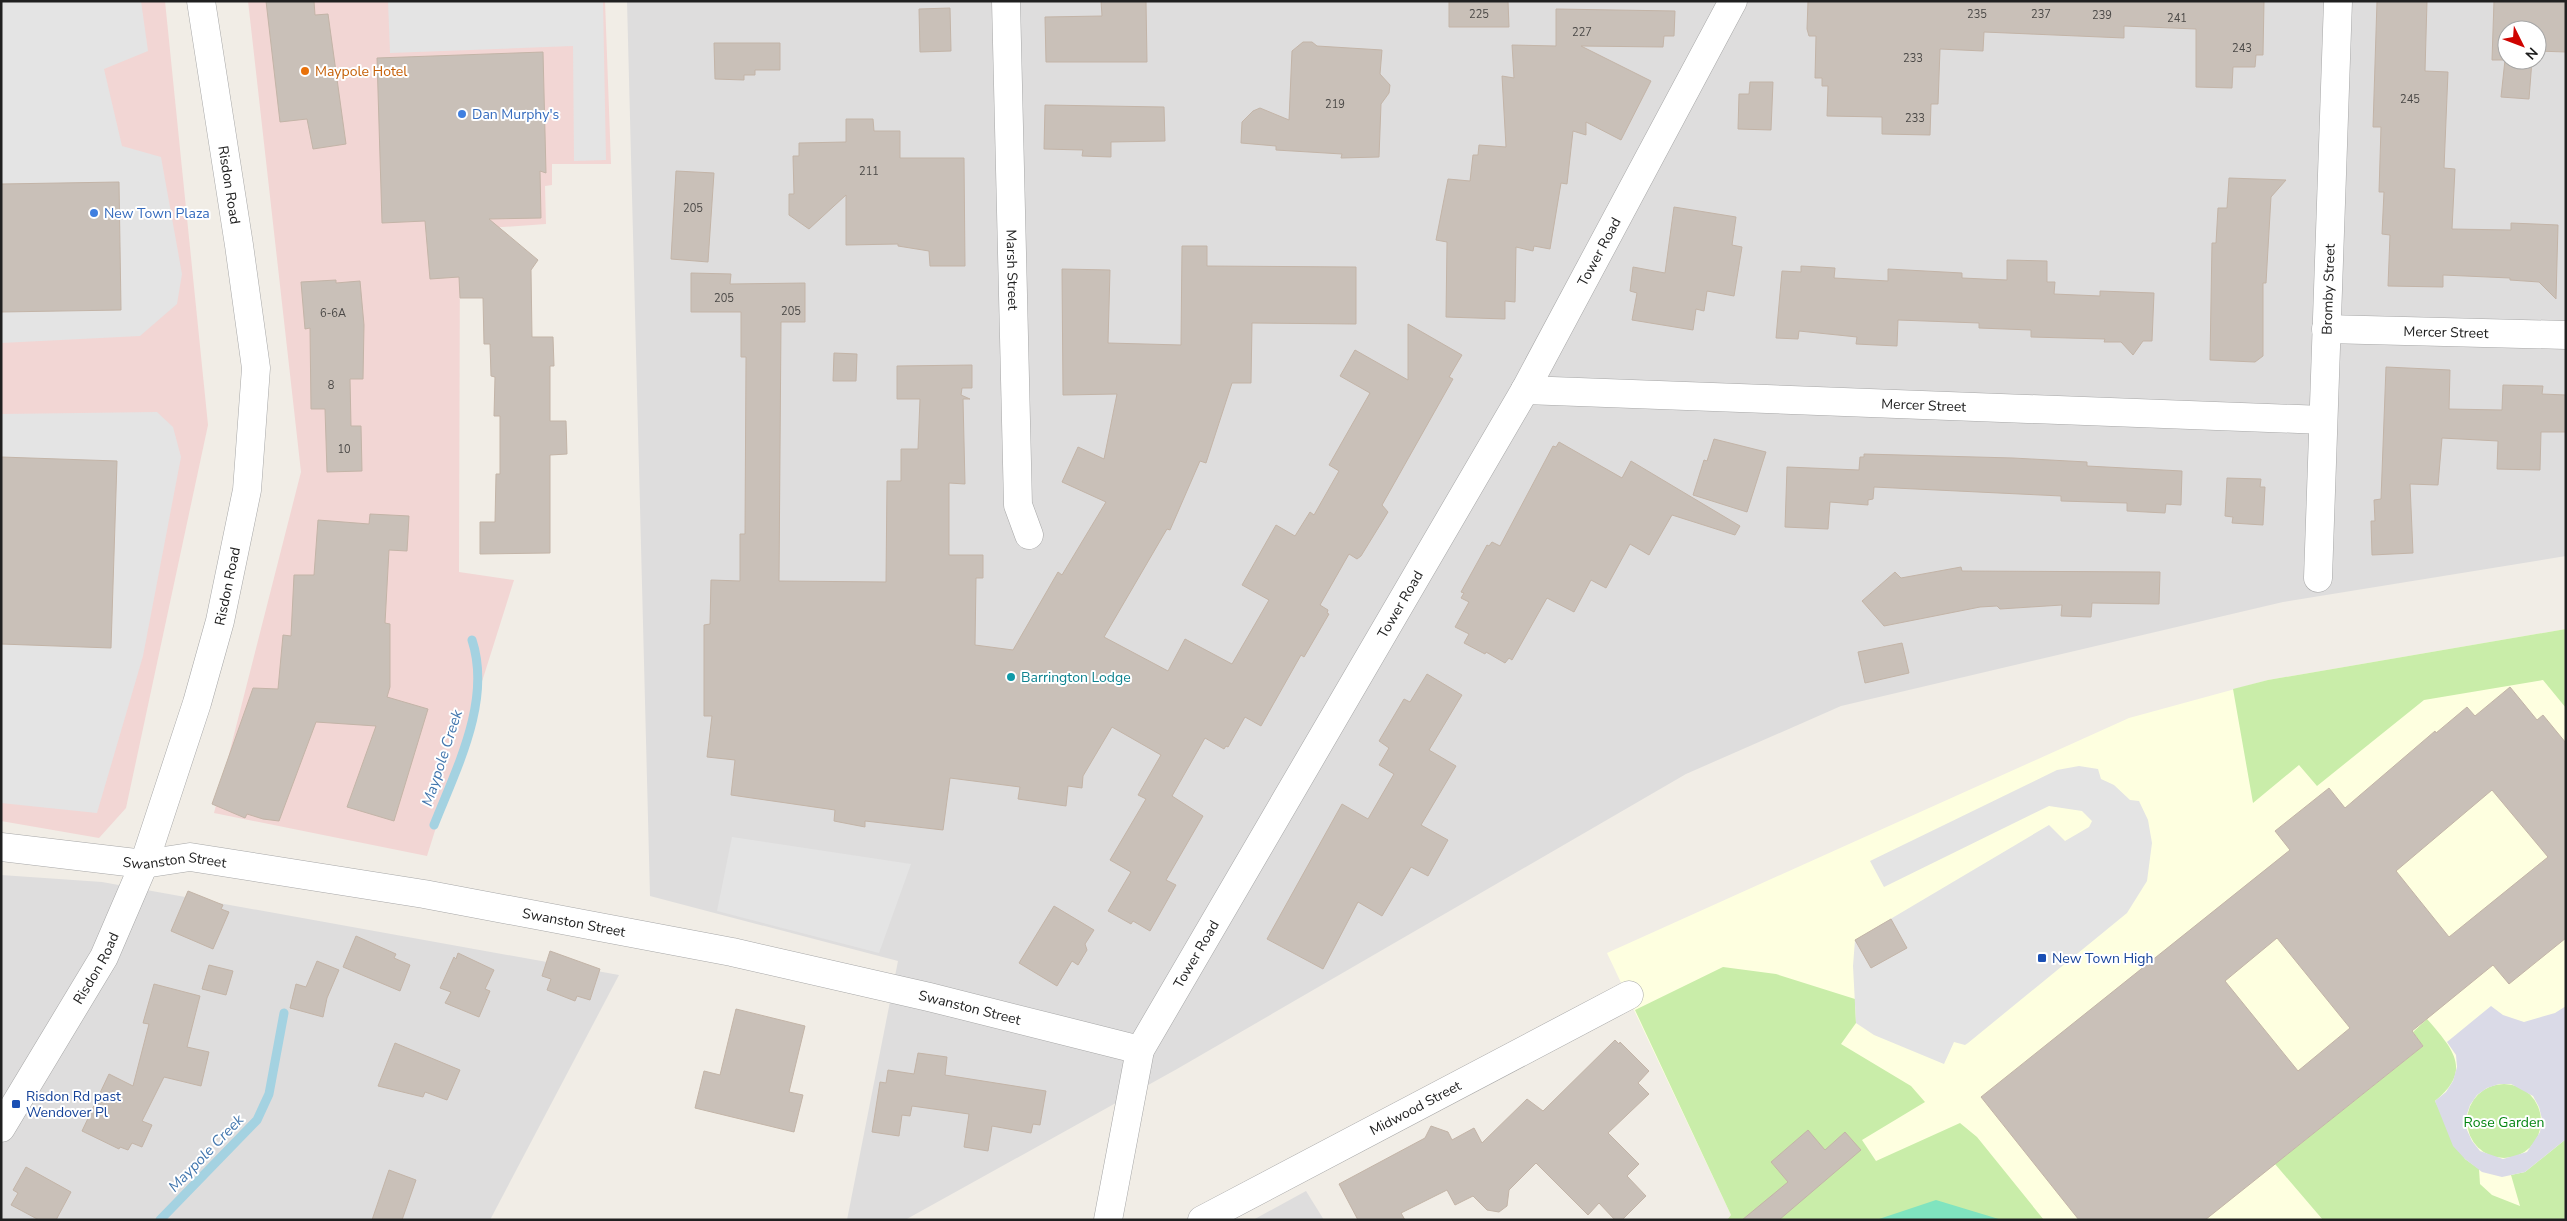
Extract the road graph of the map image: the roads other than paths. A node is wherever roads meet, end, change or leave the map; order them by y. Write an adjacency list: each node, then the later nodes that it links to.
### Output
1 (202, 1): 12 (street, Risdon Road)
2 (1006, 1): 9 (street, Marsh Street)
3 (1733, 1): 7 (street, Tower Road)
4 (2338, 1): 5 (street, Bromby Street)
5 (2326, 329): 6 (street, Mercer Street); 8 (street, Bromby Street)
6 (2566, 336)
7 (1525, 390): 8 (street, Mercer Street); 14 (street, Tower Road)
8 (2324, 420): 10 (street, Bromby Street)
9 (1030, 535)
10 (2318, 578)
11 (1, 847): 12 (street, Swanston Street)
12 (144, 864): 14 (street, Swanston Street); 15 (street, Risdon Road)
13 (1629, 995): 17 (street, Midwood Street)
14 (1140, 1050): 16 (street, Tower Road)
15 (1, 1128)
16 (1108, 1220)
17 (1202, 1220)

